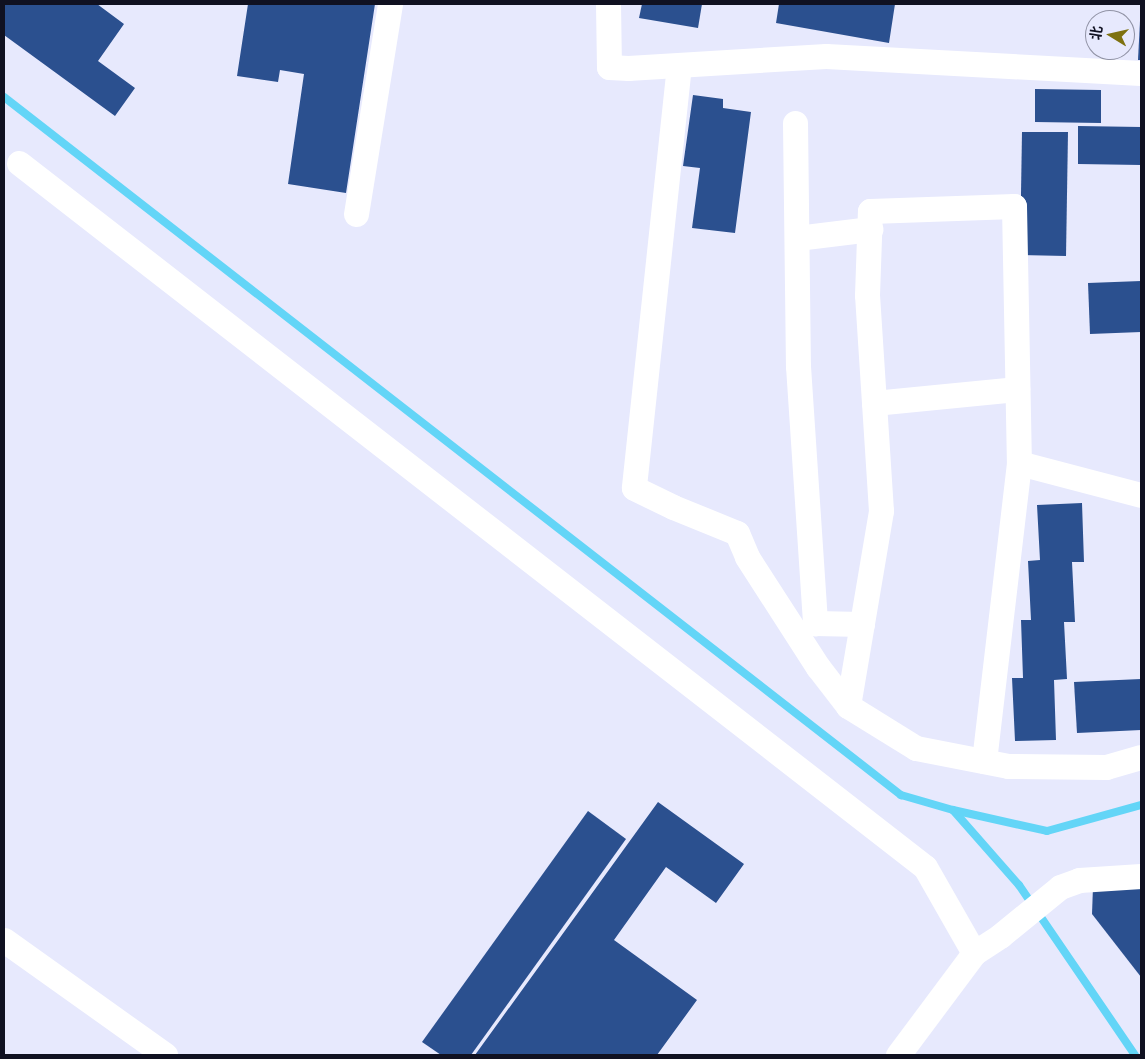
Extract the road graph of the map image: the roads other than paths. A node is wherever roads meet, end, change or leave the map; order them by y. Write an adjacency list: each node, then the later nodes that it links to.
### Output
1 (390, 4): 7 (street)
2 (608, 4): 3 (street)
3 (679, 64): 4 (street); 15 (street)
4 (1141, 73)
5 (795, 123): 9 (street)
6 (19, 163): 20 (street)
7 (356, 214)
8 (870, 229): 9 (street); 10 (street); 11 (street)
9 (797, 238): 14 (street)
10 (1017, 390): 11 (street); 12 (street)
11 (874, 403): 14 (street)
12 (1019, 463): 13 (street); 17 (street)
13 (1141, 495)
14 (862, 624): 15 (street)
15 (848, 706): 17 (street)
16 (1141, 757): 17 (street)
17 (984, 761)
18 (1141, 876): 20 (street)
19 (4, 940): 21 (street)
20 (974, 953): 22 (street)
21 (165, 1055)
22 (898, 1055)

